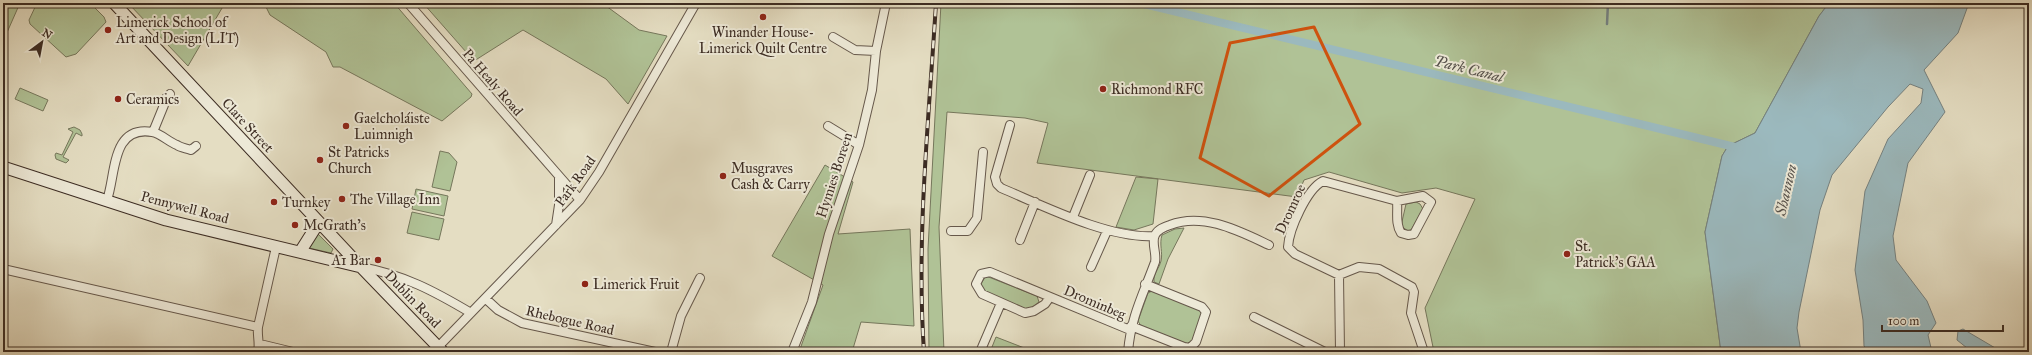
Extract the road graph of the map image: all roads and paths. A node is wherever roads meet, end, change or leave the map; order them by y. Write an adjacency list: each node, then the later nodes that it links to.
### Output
1 (114, 3): 24 (main road, Clare Street)
2 (408, 3): 18 (street, Pa Healy Road)
3 (696, 3): 20 (street, Park Road)
4 (886, 3): 6 (street, Hymies Boreen)
5 (833, 36): 6 (street)
6 (876, 51): 11 (street, Hymies Boreen)
7 (170, 94): 10 (street)
8 (1010, 125): 17 (street)
9 (828, 126): 11 (street)
10 (153, 132): 12 (street); 19 (street)
11 (859, 145): 51 (street, Hymies Boreen)
12 (196, 146)
13 (983, 152): 16 (street)
14 (3, 166): 19 (main road, Pennywell Road)
15 (1090, 175): 23 (street)
16 (981, 176): 17 (street); 26 (street)
17 (995, 177): 22 (street)
18 (559, 178): 20 (street, Pa Healy Road); 25 (street)
19 (108, 200): 31 (main road, Pennywell Road)
20 (580, 200): 25 (street, Park Road)
21 (1397, 201): 21 (street, Dromroe); 36 (street, Dromroe)
22 (1035, 202): 23 (street); 29 (street)
23 (1073, 217): 27 (street)
24 (319, 222): 32 (main road); 33 (main road, Clare Street)
25 (556, 226): 40 (street, Park Road)
26 (951, 231)
27 (1107, 231): 28 (street); 34 (street)
28 (1154, 236): 30 (street); 38 (street, Drominbeg)
29 (1020, 240)
30 (1269, 245)
31 (276, 247): 32 (main road, Pennywell Road); 44 (street)
32 (300, 252): 33 (main road, Pennywell Road)
33 (361, 267): 42 (street); 47 (main road, Dublin Road)
34 (1091, 267)
35 (3, 269): 44 (street)
36 (1339, 275): 55 (street); 56 (street)
37 (700, 278): 50 (street)
38 (1145, 284): 45 (street, Drominbeg); 45 (street, Drominbeg)
39 (1050, 297): 41 (street, Drominbeg); 41 (street, Drominbeg); 45 (street, Drominbeg)
40 (486, 299): 42 (street, Park Road); 49 (street, Rhebogue Road)
41 (1001, 303): 52 (street)
42 (471, 313): 47 (street, Park Road)
43 (1254, 317): 54 (street)
44 (258, 327): 46 (street)
45 (1130, 328): 53 (street, Drominbeg)
46 (259, 348): 48 (street)
47 (441, 349)
48 (293, 352)
49 (655, 352)
50 (671, 352)
51 (792, 352)
52 (980, 352)
53 (1128, 352)
54 (1325, 352)
55 (1340, 352)
56 (1424, 352)

